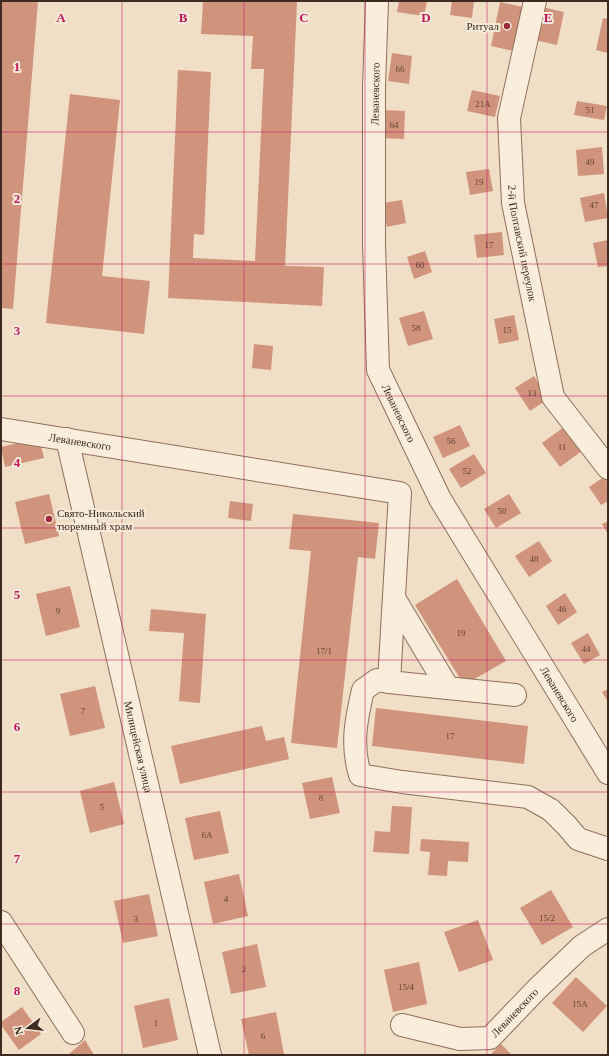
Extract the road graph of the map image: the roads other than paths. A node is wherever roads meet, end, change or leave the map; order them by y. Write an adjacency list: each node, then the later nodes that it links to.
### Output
1 (377, 1): 10 (street, Леваневского)
2 (535, 1): 5 (street, 2-й Полтавский переулок)
3 (1, 429): 4 (street, Леваневского)
4 (67, 439): 6 (street, Леваневского); 16 (street, Милицейская улица)
5 (608, 468)
6 (394, 598): 7 (street, Леваневского); 8 (street)
7 (389, 682): 8 (street); 11 (street)
8 (448, 688): 9 (street)
9 (515, 695)
10 (608, 773)
11 (608, 849)
12 (1, 922): 15 (street)
13 (608, 929): 14 (street, Леваневского)
14 (402, 1025)
15 (73, 1033)
16 (210, 1055)

